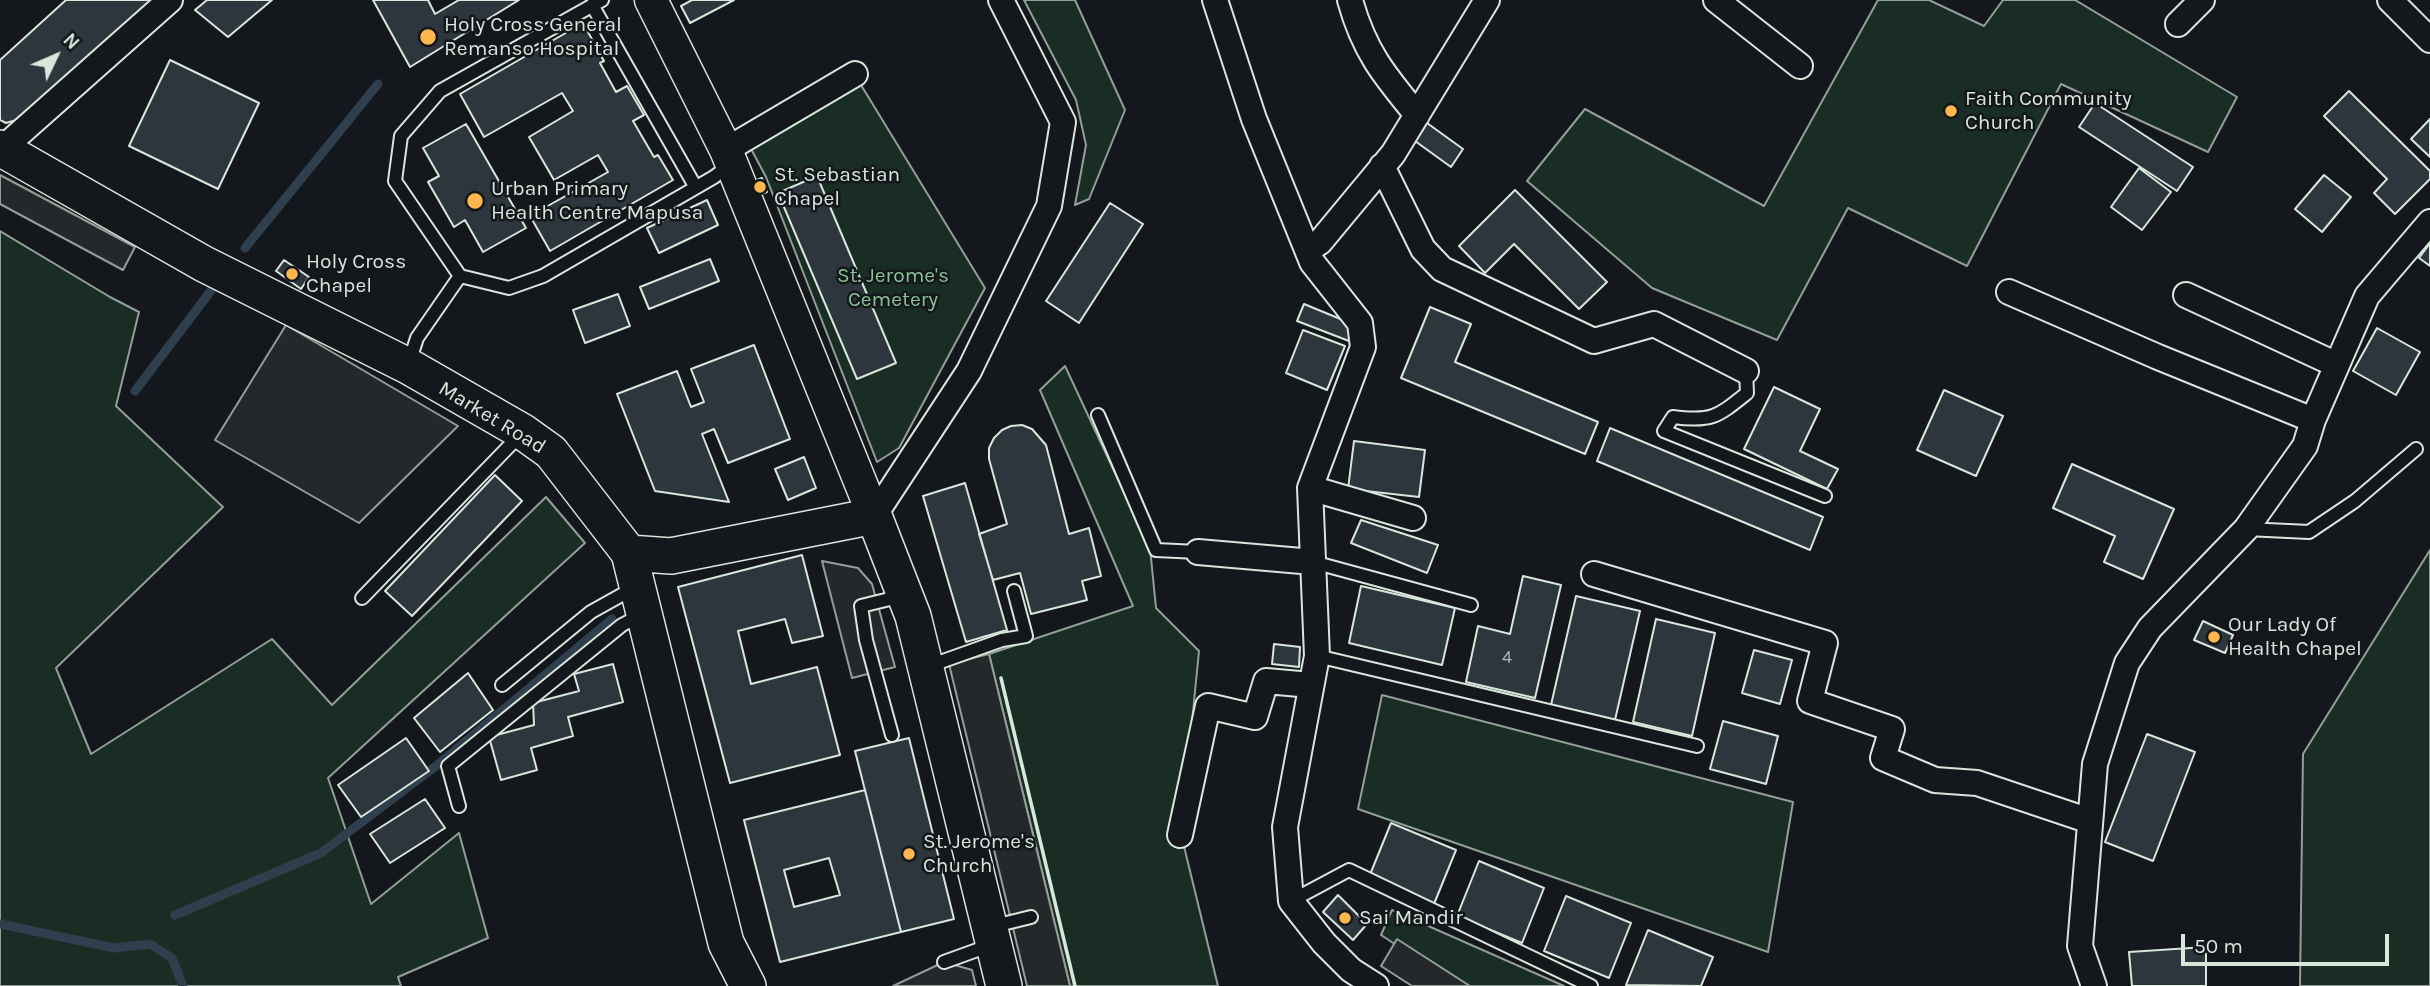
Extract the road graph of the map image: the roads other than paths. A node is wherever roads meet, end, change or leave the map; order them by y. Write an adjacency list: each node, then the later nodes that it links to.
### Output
1 (170, 0): 16 (street)
2 (651, 0): 17 (street)
3 (1001, 0): 34 (street)
4 (1215, 0): 21 (street)
5 (1350, 0): 15 (street)
6 (1487, 0): 15 (street)
7 (1716, 0): 13 (street)
8 (2202, 0): 11 (street)
9 (2390, 0): 12 (street)
10 (597, 3): 19 (lane); 22 (lane)
11 (2178, 24)
12 (2430, 40)
13 (1800, 66)
14 (855, 74): 17 (street)
15 (1417, 115): 18 (street)
16 (1, 149): 26 (main road, Market Road)
17 (729, 157): 19 (lane); 34 (street)
18 (1382, 166): 21 (street); 27 (street)
19 (695, 186): 22 (lane)
20 (2430, 222): 25 (street)
21 (1308, 250): 32 (street)
22 (460, 276): 26 (lane)
23 (2009, 292): 29 (street)
24 (2186, 295): 25 (street)
25 (2337, 365): 29 (street)
26 (408, 366): 30 (main road, Market Road)
27 (1746, 371): 33 (lane)
28 (1098, 415): 37 (lane)
29 (2313, 419): 36 (street)
30 (523, 432): 38 (main road, Market Road); 43 (lane)
31 (2416, 449): 36 (lane)
32 (1310, 488): 35 (street); 39 (street)
33 (1825, 496)
34 (874, 516): 38 (main road); 42 (main road)
35 (1413, 519)
36 (2246, 529): 53 (street)
37 (1198, 552): 39 (street)
38 (629, 553): 44 (main road, Market Road)
39 (1313, 562): 45 (lane); 46 (street)
40 (1594, 574): 53 (street)
41 (1014, 591): 47 (lane)
42 (905, 595): 47 (main road); 50 (lane)
43 (362, 598)
44 (641, 600): 48 (lane); 52 (lane); 60 (main road, Market Road)
45 (1471, 605)
46 (1317, 656): 49 (street); 51 (lane)
47 (925, 667): 57 (main road)
48 (502, 685)
49 (1311, 685): 54 (street); 55 (street)
50 (892, 735)
51 (1697, 746)
52 (459, 806)
53 (2090, 821): 64 (street)
54 (1180, 835)
55 (1291, 901): 59 (street); 63 (lane)
56 (1031, 917): 57 (lane)
57 (990, 927): 58 (lane); 61 (main road)
58 (944, 962)
59 (1351, 978): 62 (street)
60 (748, 986)
61 (1004, 986)
62 (1377, 986)
63 (1591, 986)
64 (2094, 986)

